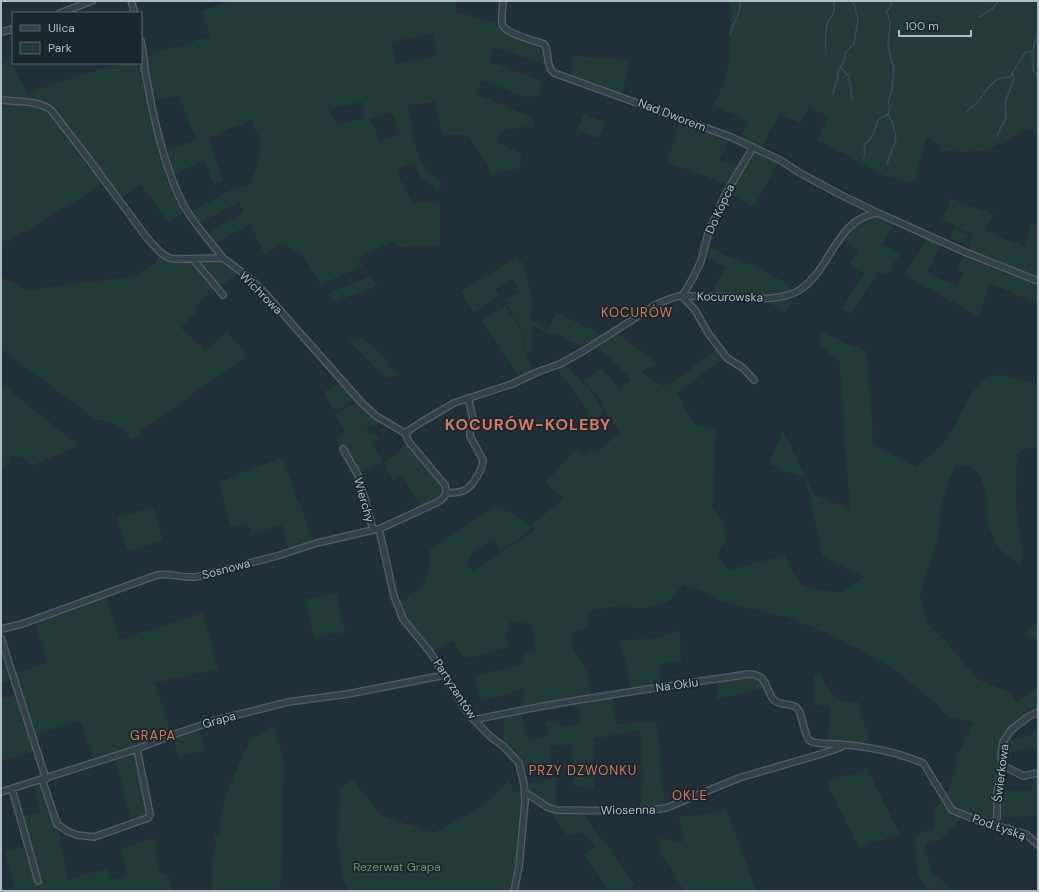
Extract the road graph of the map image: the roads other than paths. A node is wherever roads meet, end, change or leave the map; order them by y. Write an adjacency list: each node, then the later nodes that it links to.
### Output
1 (92, 1): 4 (street)
2 (131, 1): 5 (street)
3 (504, 1): 10 (street, Nad Dworem)
4 (63, 12)
5 (135, 12)
6 (12, 29): 7 (street)
7 (1, 32)
8 (142, 48): 12 (street, Wichrowa)
9 (1, 100): 13 (street)
10 (753, 147): 11 (street, Nad Dworem); 16 (street, Do Kopca)
11 (878, 213): 14 (street); 16 (street, Kocurowska)
12 (223, 258): 13 (street); 19 (street, Wichrowa)
13 (193, 259): 15 (street)
14 (1038, 281)
15 (223, 295)
16 (682, 296): 17 (street); 18 (street, Kocurowska)
17 (754, 380)
18 (468, 398): 19 (street, Kocurowska); 21 (street)
19 (405, 433): 21 (street, Wichrowa)
20 (343, 449): 23 (street, Wierchy)
21 (446, 493): 22 (street, Sosnowa)
22 (379, 529): 23 (street, Sosnowa); 26 (street, Partyzantów)
23 (373, 530): 24 (street, Sosnowa)
24 (1, 629)
25 (1, 638): 33 (street)
26 (445, 675): 28 (street, Partyzantów); 30 (street, Grapa)
27 (1038, 712): 31 (street, Świerkowa)
28 (474, 720): 29 (street, Na Oklu); 36 (street, Partyzantów)
29 (844, 745): 36 (street, Wiosenna); 37 (street, Pod Łyską)
30 (137, 749): 33 (street, Grapa); 33 (street)
31 (1002, 769): 32 (street); 37 (street, Świerkowa)
32 (1038, 774)
33 (44, 779): 34 (street, Grapa)
34 (12, 789): 35 (street, Grapa); 39 (street)
35 (1, 792)
36 (525, 792): 40 (street, Partyzantów)
37 (991, 825): 38 (street, Pod Łyską)
38 (1038, 845)
39 (38, 881)
40 (514, 891)

